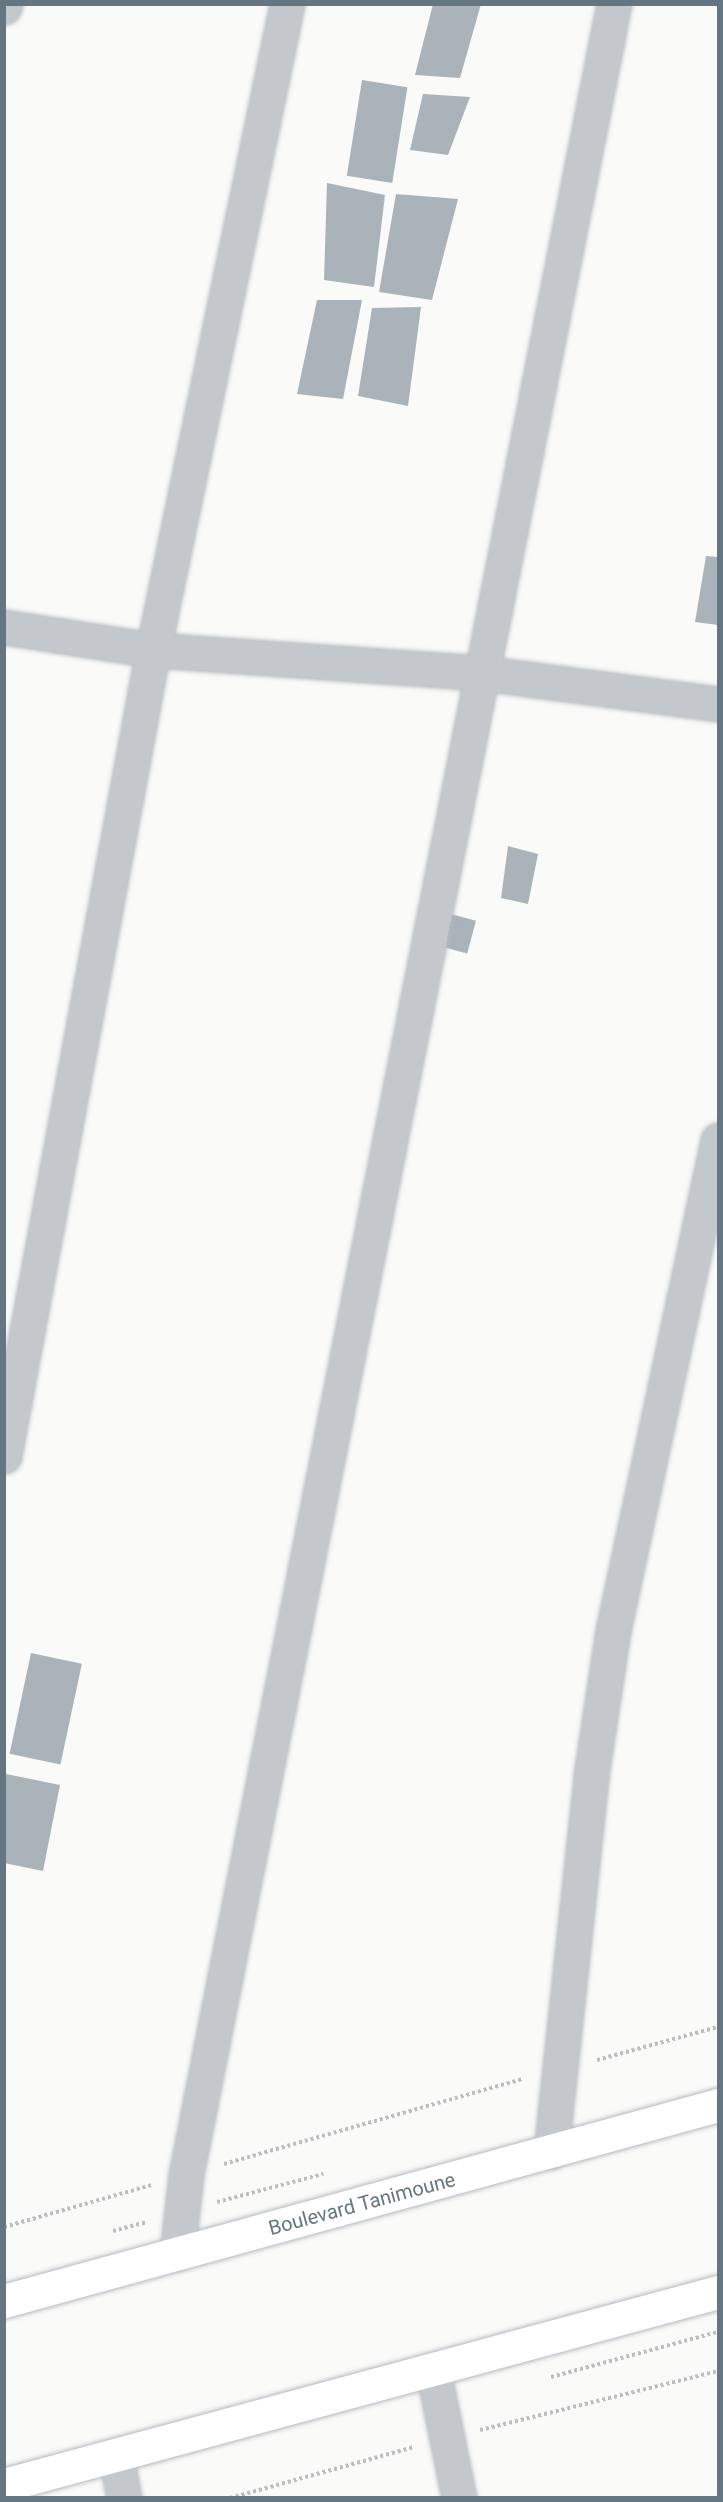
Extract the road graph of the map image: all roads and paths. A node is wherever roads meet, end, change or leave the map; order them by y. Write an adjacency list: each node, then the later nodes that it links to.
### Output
1 (287, 4): 4 (street)
2 (614, 4): 5 (street)
3 (4, 627): 4 (street)
4 (153, 650): 5 (street); 8 (street)
5 (482, 672): 6 (street); 13 (street)
6 (718, 704)
7 (718, 1140): 10 (street)
8 (4, 1456)
9 (718, 2027): 10 (path)
10 (564, 2068): 12 (street); 13 (path)
11 (718, 2105): 12 (main road, Boulevard Tanimoune)
12 (551, 2152): 15 (main road, Boulevard Tanimoune)
13 (186, 2175): 14 (path); 15 (street)
14 (4, 2227)
15 (177, 2254): 17 (main road, Boulevard Tanimoune)
16 (718, 2292): 18 (main road)
17 (4, 2301)
18 (433, 2370): 19 (main road); 22 (street)
19 (116, 2455): 20 (main road); 21 (street)
20 (4, 2485)
21 (124, 2498)
22 (459, 2498)

